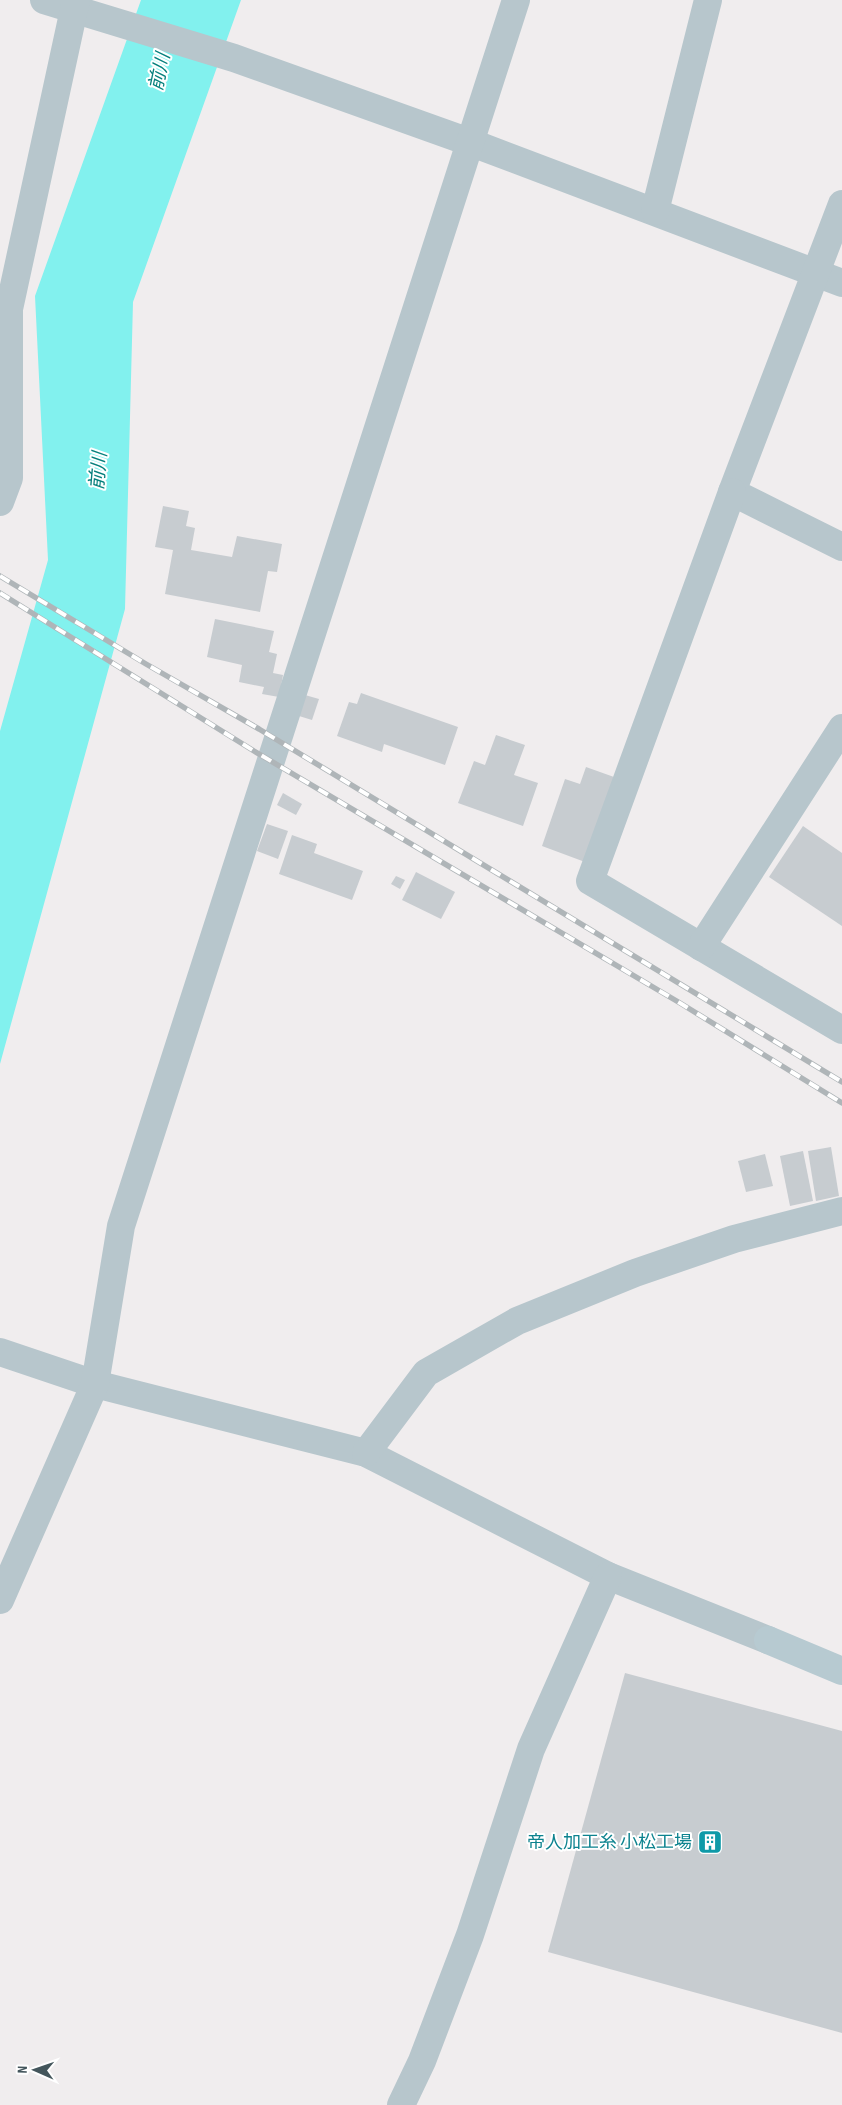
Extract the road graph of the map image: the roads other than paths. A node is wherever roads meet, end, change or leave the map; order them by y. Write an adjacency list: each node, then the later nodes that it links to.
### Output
1 (44, 0): 4 (street)
2 (516, 0): 5 (street)
3 (708, 0): 7 (street)
4 (74, 4): 5 (street); 11 (street)
5 (472, 143): 7 (street); 18 (street)
6 (842, 204): 8 (street)
7 (655, 211): 8 (street)
8 (815, 273): 9 (street); 10 (street)
9 (842, 283)
10 (732, 492): 12 (street); 14 (street)
11 (0, 502)
12 (842, 547)
13 (842, 728): 14 (street)
14 (701, 947): 15 (street)
15 (842, 1030)
16 (842, 1211): 19 (street)
17 (0, 1352): 18 (street)
18 (95, 1384): 19 (street); 21 (street)
19 (366, 1453): 20 (street)
20 (608, 1576): 22 (street); 23 (street)
21 (0, 1600)
22 (842, 1671)
23 (401, 2105)

